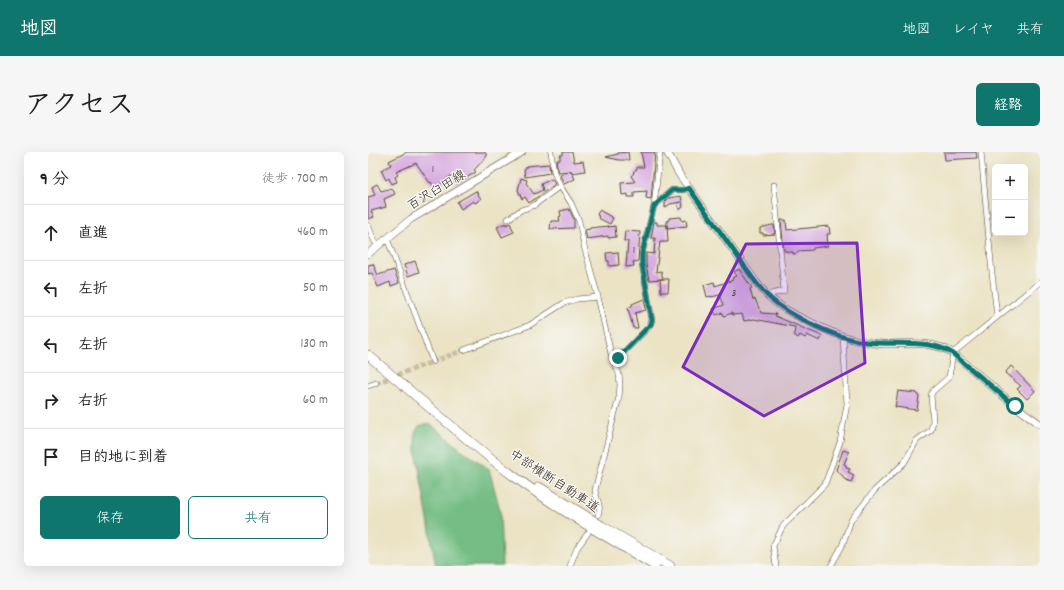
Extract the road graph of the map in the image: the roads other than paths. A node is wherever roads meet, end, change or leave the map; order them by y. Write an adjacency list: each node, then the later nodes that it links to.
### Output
1 (522, 152): 12 (main road, 百沢臼田線)
2 (551, 152): 7 (street)
3 (660, 152): 9 (street)
4 (666, 152): 8 (main road)
5 (981, 152): 18 (street)
6 (774, 185): 16 (street)
7 (560, 186): 10 (street); 17 (street)
8 (689, 188): 9 (street); 16 (main road)
9 (654, 206): 23 (street)
10 (508, 219)
11 (368, 225): 13 (street)
12 (387, 238): 13 (main road, 百沢臼田線); 24 (street)
13 (378, 246): 14 (main road, 百沢臼田線)
14 (368, 254)
15 (1040, 282): 18 (street)
16 (766, 295): 19 (main road)
17 (598, 297): 20 (street); 23 (street)
18 (997, 316): 21 (street)
19 (843, 337): 21 (main road); 34 (street)
20 (464, 350)
21 (952, 353): 28 (main road); 35 (street)
22 (368, 355): 27 (highway, 中部横断自動車道)
23 (614, 360): 29 (street)
24 (433, 362)
25 (376, 383): 26 (street)
26 (368, 386)
27 (431, 409): 32 (highway, 中部横断自動車道); 33 (highway, 中部横断自動車道)
28 (1040, 424)
29 (598, 515)
30 (588, 533): 31 (street)
31 (570, 566)
32 (655, 566)
33 (670, 566)
34 (776, 566)
35 (831, 566)

